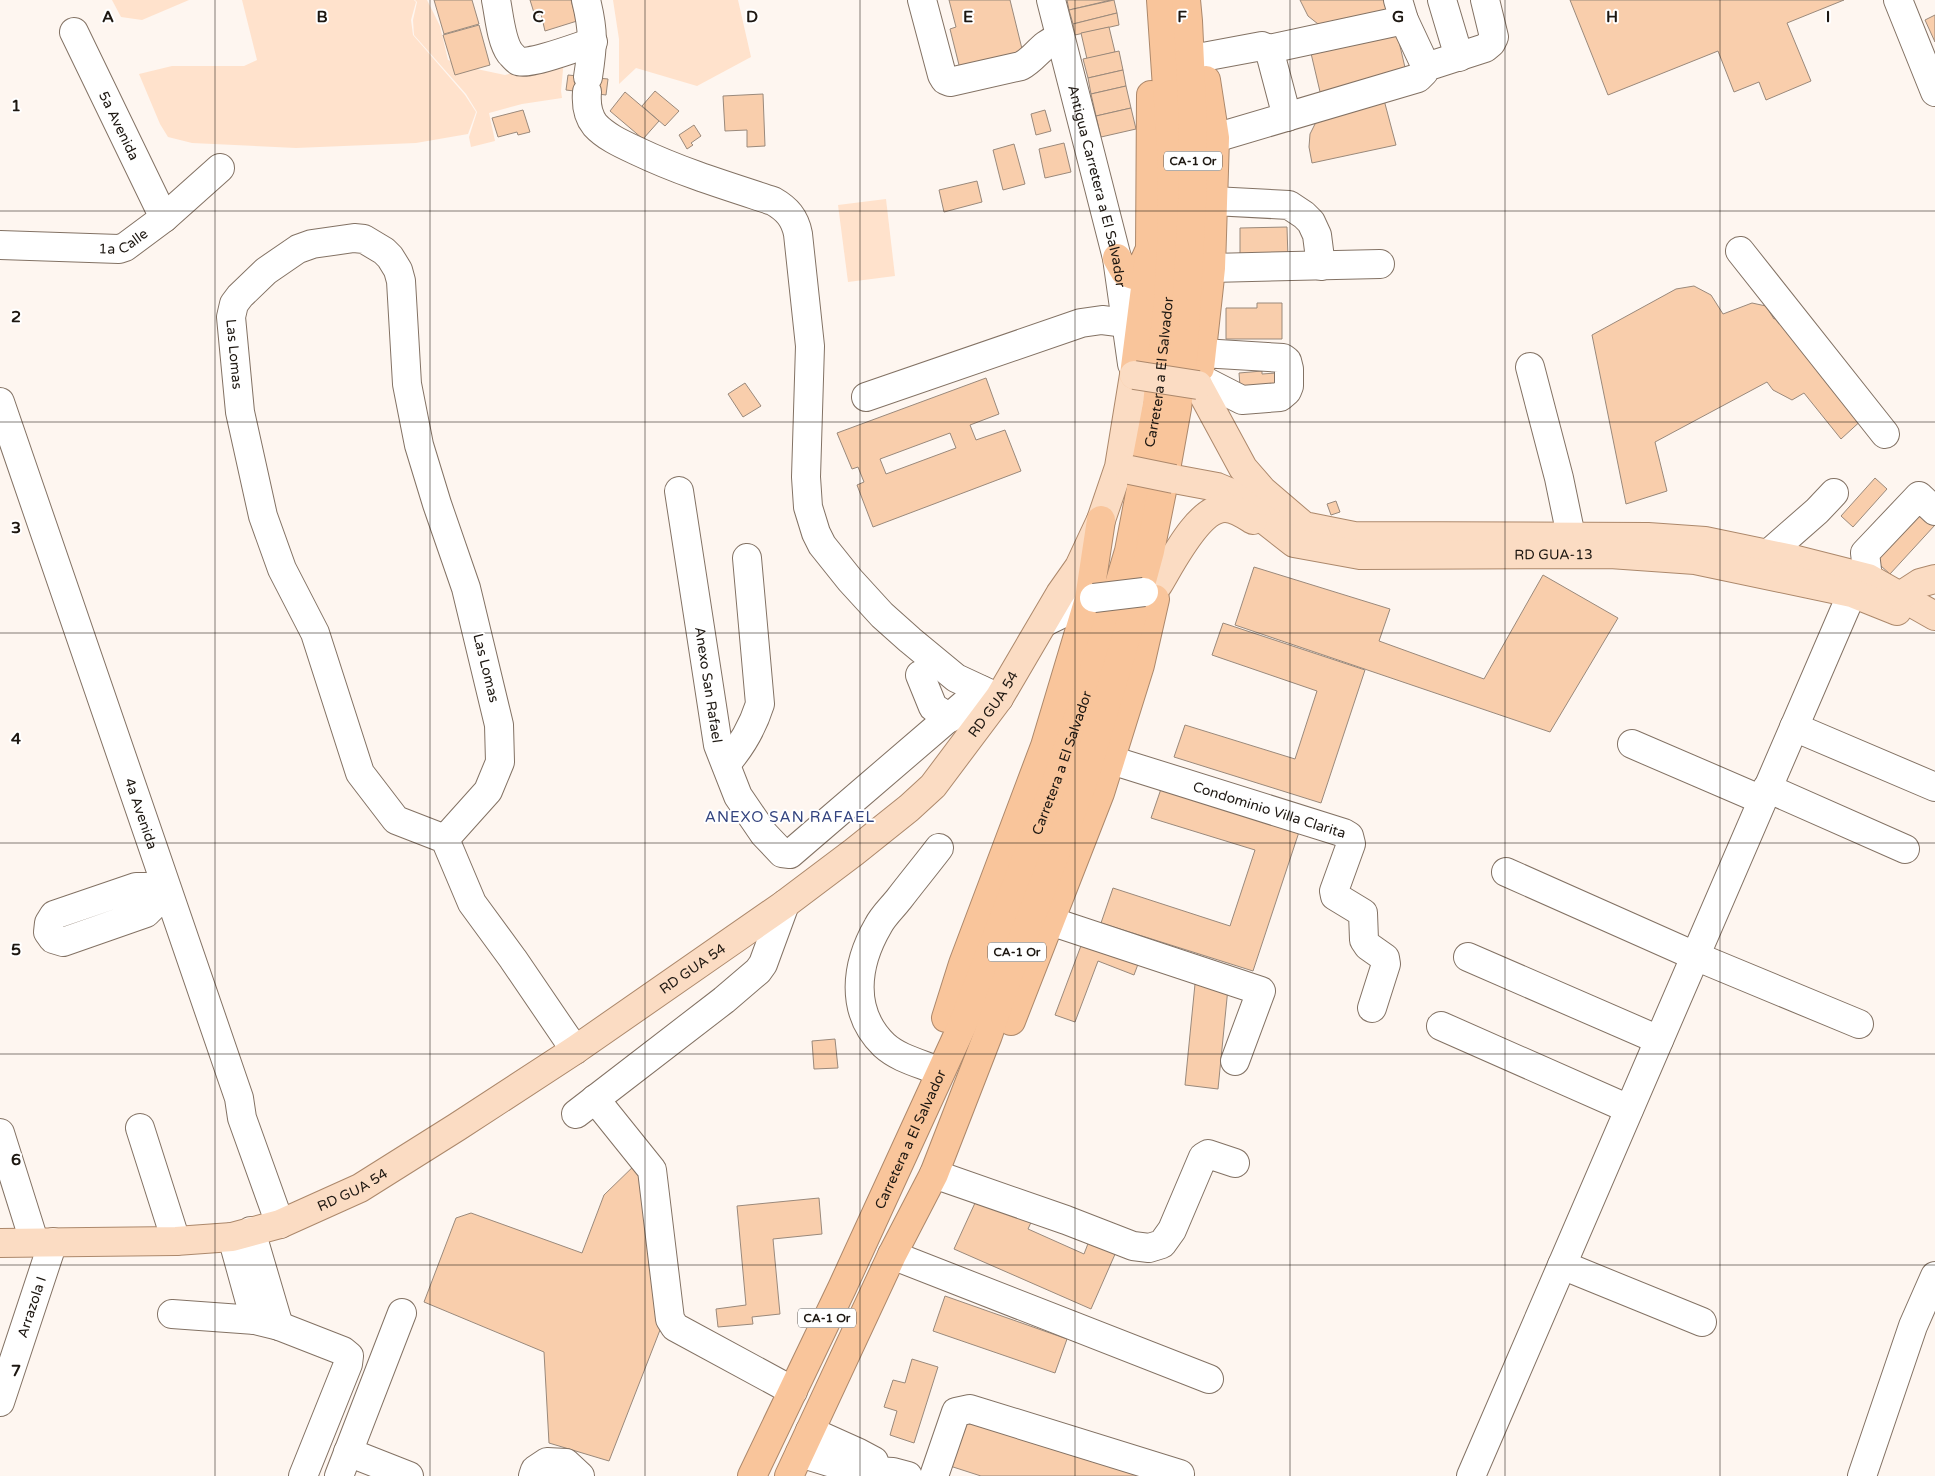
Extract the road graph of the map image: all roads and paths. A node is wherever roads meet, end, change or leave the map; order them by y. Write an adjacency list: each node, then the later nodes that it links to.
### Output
1 (496, 0): 14 (street)
2 (586, 0): 14 (street)
3 (922, 0): 13 (street)
4 (1051, 0): 13 (street, Antigua Carretera a El Salvador)
5 (1143, 0): 19 (highway)
6 (1161, 0): 11 (highway, Carretera a El Salvador / CA-1 Or)
7 (1442, 0): 17 (street)
8 (1485, 0): 17 (street)
9 (1898, 0): 20 (street)
10 (1401, 10): 15 (street); 18 (street)
11 (1184, 12): 16 (highway); 19 (highway); 85 (highway, Carretera a El Salvador / CA-1 Or); 87 (highway, Carretera a El Salvador / CA-1 Or)
12 (74, 32): 25 (street, 5a Avenida)
13 (1059, 38): 29 (street, Antigua Carretera a El Salvador)
14 (593, 42): 58 (street)
15 (1269, 49): 16 (street); 21 (street)
16 (1203, 57): 22 (highway)
17 (1458, 57): 18 (street)
18 (1426, 67): 21 (street)
19 (1151, 86): 27 (highway)
20 (1935, 92)
21 (1287, 117): 22 (street)
22 (1215, 138): 24 (highway)
23 (220, 168): 25 (street, 1a Calle)
24 (1213, 201): 31 (street); 32 (highway)
25 (164, 218): 26 (street, 1a Calle)
26 (0, 246)
27 (1150, 249): 29 (highway); 36 (highway)
28 (1740, 251): 39 (street)
29 (1117, 258): 33 (street, Antigua Carretera a El Salvador)
30 (1380, 264): 31 (street)
31 (1321, 266): 32 (street)
32 (1211, 268): 35 (highway)
33 (1126, 322): 36 (street, Antigua Carretera a El Salvador); 37 (street)
34 (1530, 367): 46 (street)
35 (1200, 372): 36 (main road, bridge); 41 (highway); 46 (main road, RD GUA-13)
36 (1134, 375): 40 (main road, RD GUA 54)
37 (866, 397)
38 (0, 402): 81 (street, 4a Avenida)
39 (1885, 434)
40 (1124, 469): 41 (main road, RD GUA-13, bridge); 45 (main road, RD GUA 54)
41 (1179, 479): 47 (main road, RD GUA-13); 52 (highway)
42 (679, 491): 63 (street, Anexo San Rafael)
43 (1834, 493): 48 (street)
44 (1935, 511): 51 (street)
45 (1100, 520): 54 (highway); 56 (main road, RD GUA 54)
46 (1571, 536): 48 (main road, RD GUA-13)
47 (1294, 543): 51 (main road, RD GUA-13); 52 (main road)
48 (1768, 554): 51 (main road, RD GUA-13)
49 (747, 558): 63 (street)
50 (1935, 579): 53 (main road)
51 (1860, 585): 53 (main road); 55 (main road, RD GUA-13); 60 (street)
52 (1153, 588): 54 (street, bridge); 62 (highway)
53 (1900, 596): 55 (main road)
54 (1091, 598): 56 (street); 80 (highway)
55 (1935, 617)
56 (1045, 622): 58 (main road, RD GUA 54)
57 (920, 675): 59 (street)
58 (990, 694): 59 (street); 70 (main road, RD GUA 54)
59 (950, 718): 63 (street, Anexo San Rafael)
60 (1794, 727): 64 (street); 65 (street)
61 (1632, 744): 65 (street)
62 (1111, 760): 71 (highway); 74 (street, Condominio Villa Clarita)
63 (726, 764)
64 (1935, 787)
65 (1765, 794): 68 (street); 72 (street)
66 (445, 839): 66 (street, Las Lomas); 78 (street)
67 (939, 848): 80 (street)
68 (1905, 849)
69 (1506, 872): 72 (street)
70 (785, 904): 78 (main road, RD GUA 54); 103 (street)
71 (1050, 921): 79 (street); 87 (highway)
72 (1695, 956): 75 (street); 77 (street)
73 (1468, 957): 77 (street)
74 (1372, 1008)
75 (1859, 1024)
76 (1441, 1026): 82 (street)
77 (1659, 1040): 82 (street)
78 (575, 1050): 88 (main road, RD GUA 54)
79 (1235, 1061)
80 (932, 1068): 85 (highway)
81 (239, 1098): 88 (street); 89 (street, 4a Avenida)
82 (1629, 1109): 95 (street)
83 (140, 1128): 91 (street)
84 (0, 1133): 92 (street)
85 (901, 1160): 97 (highway, Carretera a El Salvador / CA-1 Or)
86 (1234, 1164): 87 (street)
87 (934, 1174): 94 (highway, Carretera a El Salvador / CA-1 Or)
88 (371, 1180): 89 (main road, RD GUA 54)
89 (280, 1224): 90 (main road, RD GUA 54)
90 (241, 1234): 91 (main road, RD GUA 54); 101 (street)
91 (176, 1241): 92 (main road, RD GUA 54)
92 (44, 1242): 93 (main road, RD GUA 54); 104 (street, Arrazola I)
93 (0, 1243)
94 (892, 1255): 97 (highway); 102 (street); 105 (highway, Carretera a El Salvador / CA-1 Or)
95 (1562, 1265): 100 (street); 116 (street)
96 (1935, 1276): 117 (street)
97 (842, 1288): 103 (highway, Carretera a El Salvador / CA-1 Or); 113 (highway)
98 (402, 1313): 106 (street)
99 (172, 1314): 101 (street)
100 (1702, 1322)
101 (267, 1323): 108 (street)
102 (1209, 1379)
103 (793, 1391): 112 (highway, Carretera a El Salvador / CA-1 Or)
104 (0, 1402)
105 (799, 1453): 107 (street)
106 (343, 1464): 109 (street)
107 (901, 1474)
108 (303, 1476)
109 (409, 1476)
110 (533, 1476): 111 (street)
111 (580, 1476)
112 (752, 1476)
113 (760, 1476)
114 (934, 1476): 115 (street)
115 (1179, 1476)
116 (1471, 1476)
117 (1862, 1476)

